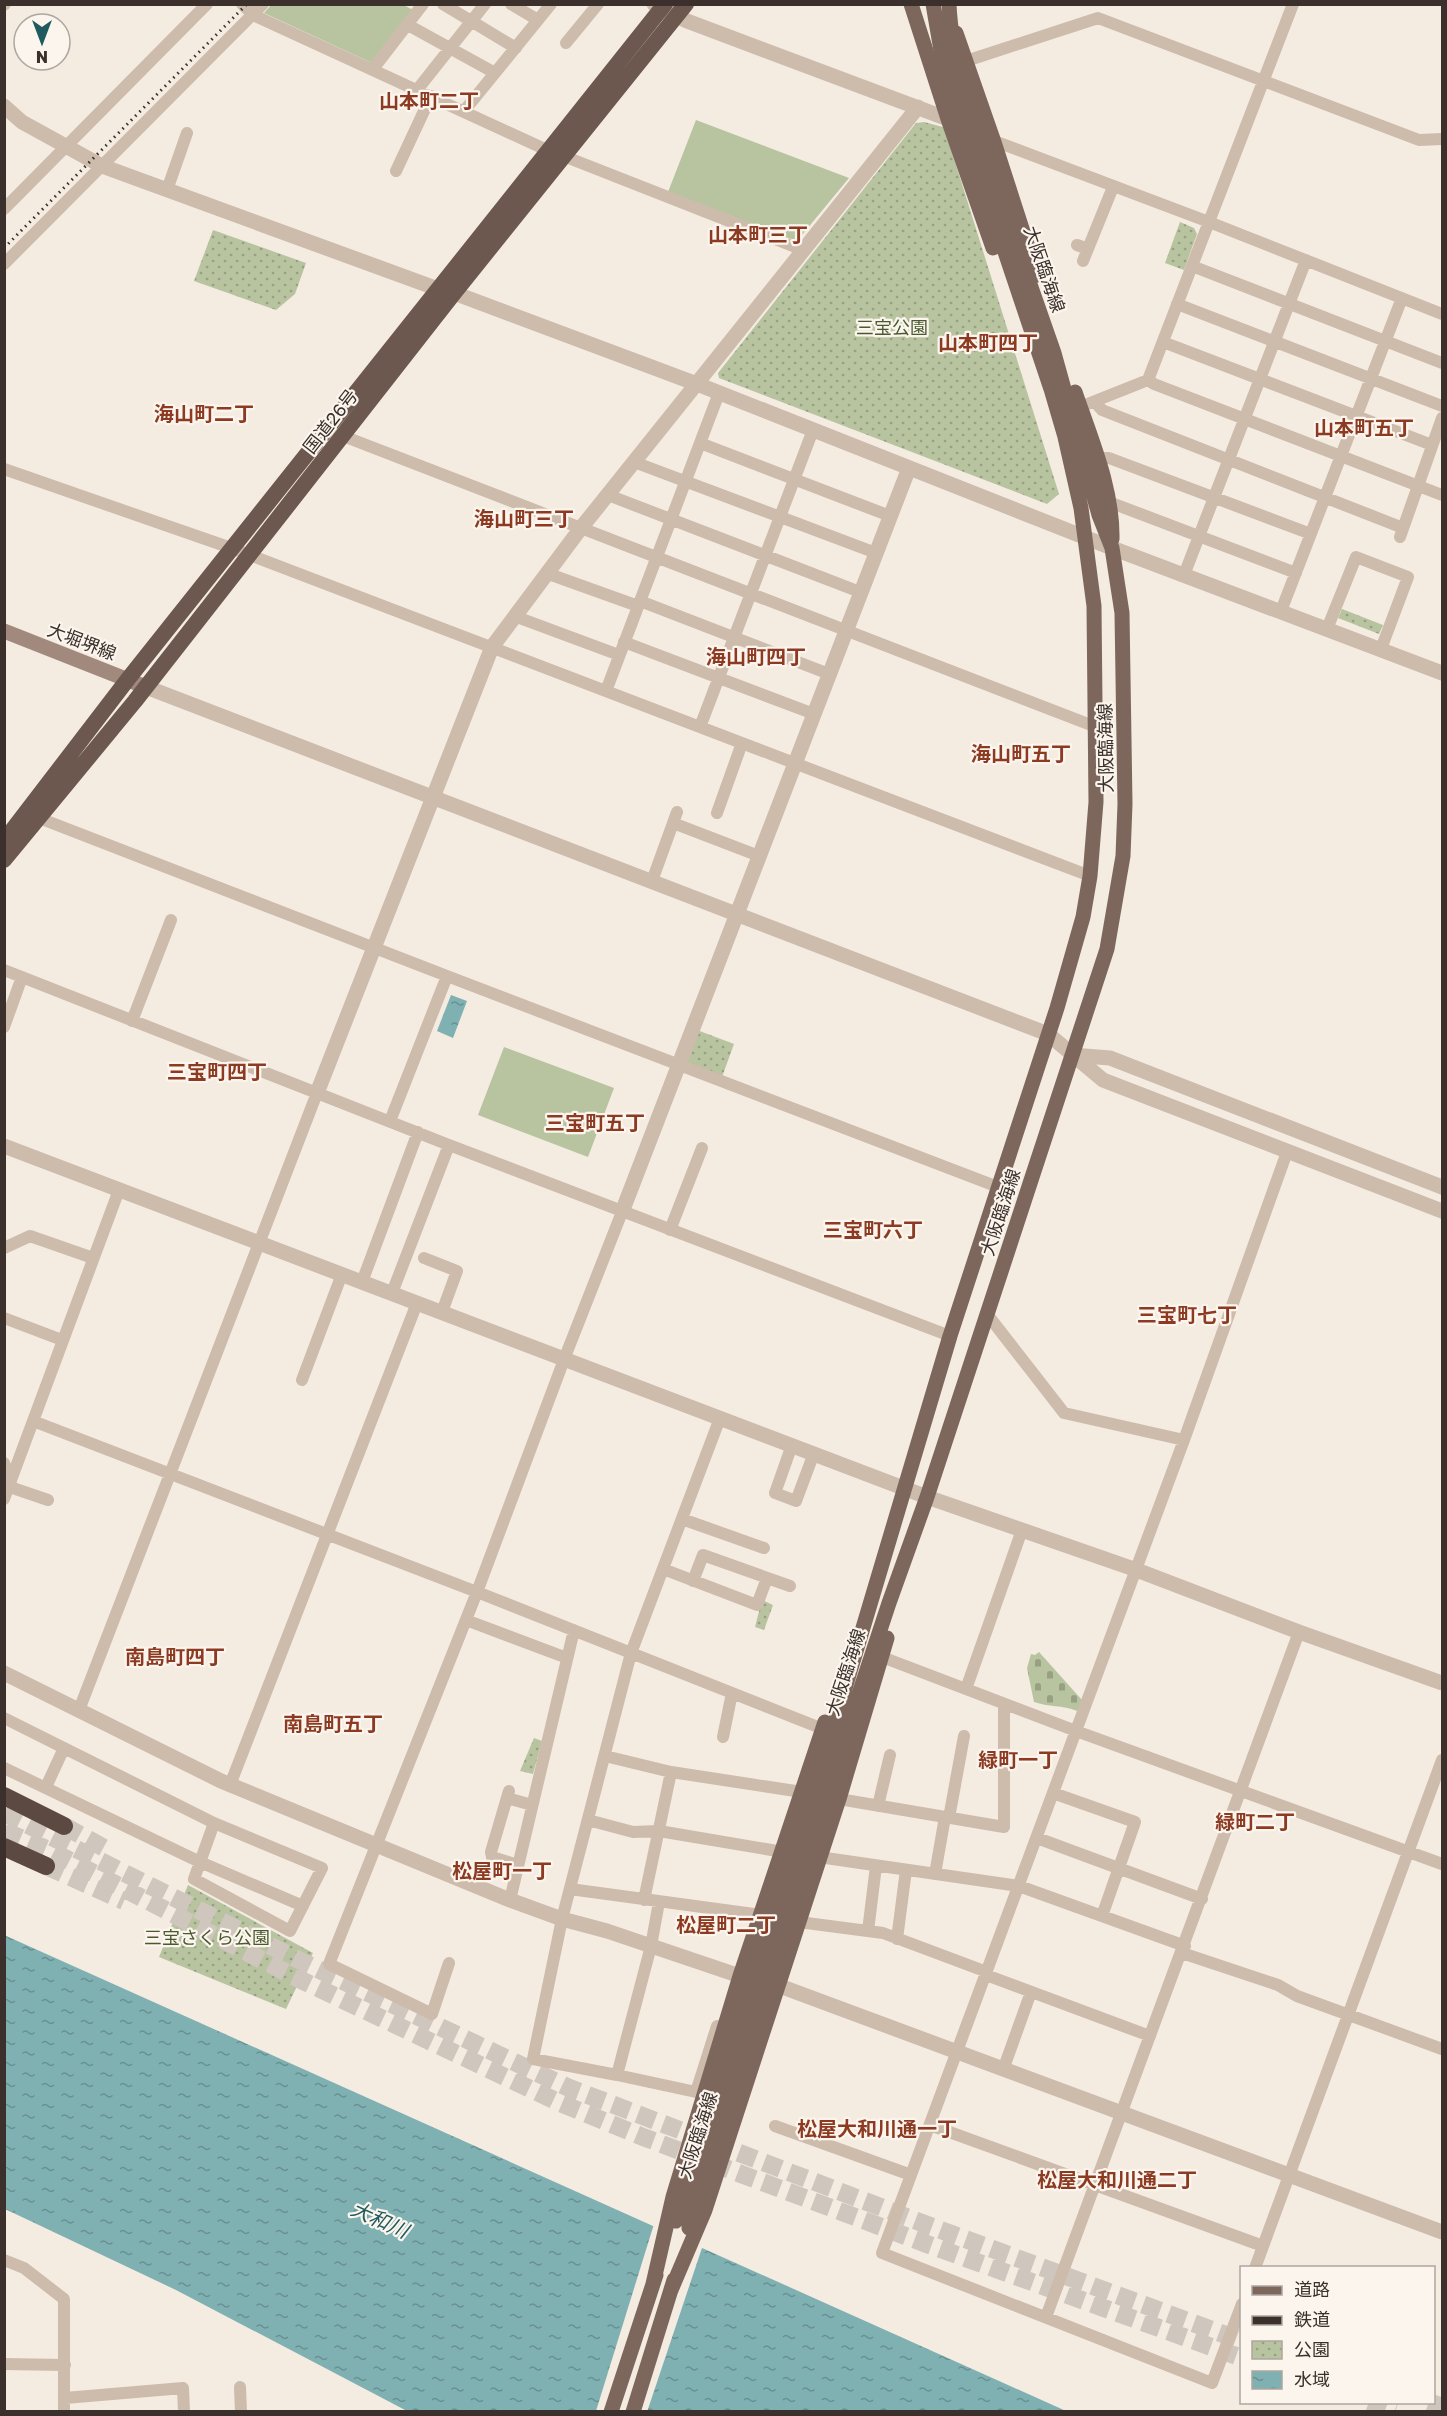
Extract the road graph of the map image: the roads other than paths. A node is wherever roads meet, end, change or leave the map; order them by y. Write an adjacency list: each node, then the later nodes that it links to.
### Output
1 (207, 4): 37 (street)
2 (242, 4): 15 (street)
3 (263, 4): 15 (street)
4 (423, 4): 18 (street)
5 (443, 4): 17 (street)
6 (485, 4): 17 (street)
7 (511, 4): 16 (street)
8 (551, 4): 16 (street)
9 (597, 4): 19 (street)
10 (911, 4): 31 (main road)
11 (933, 4): 46 (main road, 大阪臨海線, bridge)
12 (947, 4): 22 (main road); 46 (main road, 大阪臨海線, bridge)
13 (1293, 4): 25 (street)
14 (669, 8): 29 (street); 38 (highway, 国道26号); 39 (highway, 国道26号)
15 (253, 15): 23 (street); 40 (street)
16 (538, 20): 21 (street)
17 (472, 22): 20 (street); 21 (street)
18 (408, 25): 20 (street); 23 (street)
19 (566, 43)
20 (452, 48): 24 (street); 26 (street)
21 (516, 48): 24 (street)
22 (966, 61): 25 (street); 36 (main road)
23 (373, 69): 26 (street)
24 (495, 74): 30 (street)
25 (1263, 81): 35 (street); 45 (street)
26 (417, 90): 27 (street)
27 (431, 96): 30 (street); 41 (street)
28 (4, 106): 33 (street)
29 (918, 107): 31 (street); 47 (street)
30 (464, 111): 38 (street)
31 (948, 119): 36 (street); 84 (main road)
32 (4, 121): 33 (street)
33 (22, 122): 37 (street)
34 (187, 133): 43 (street)
35 (1443, 139)
36 (994, 142): 42 (street); 66 (main road)
37 (67, 147): 40 (street); 44 (street)
38 (549, 151): 52 (highway, 国道26号)
39 (566, 157): 47 (street); 52 (highway, 国道26号)
40 (102, 166): 43 (street); 50 (street)
41 (396, 171)
42 (1113, 187): 45 (street); 49 (street)
43 (167, 190): 52 (street)
44 (4, 209)
45 (1209, 222): 48 (street); 51 (street)
46 (1004, 229): 84 (main road, 大阪臨海線); 97 (main road, 大阪臨海線)
47 (803, 250): 64 (street)
48 (1306, 260): 53 (street); 54 (street)
49 (1083, 261)
50 (4, 264)
51 (1192, 266): 54 (street); 55 (street)
52 (446, 291): 64 (street); 72 (highway, 国道26号); 98 (highway, 国道26号)
53 (1402, 298): 56 (street); 58 (street)
54 (1289, 303): 57 (street); 58 (street)
55 (1178, 304): 57 (street); 59 (street)
56 (1443, 314)
57 (1274, 341): 61 (street); 62 (street)
58 (1386, 341): 60 (street); 61 (street)
59 (1163, 342): 62 (street); 63 (street)
60 (1443, 363)
61 (1371, 378): 67 (street); 68 (street)
62 (1260, 379): 68 (street); 70 (street)
63 (1149, 380): 66 (street); 70 (street)
64 (697, 384): 65 (street); 78 (street)
65 (719, 393): 71 (street); 73 (street)
66 (1088, 404): 76 (main road); 77 (street)
67 (1443, 406)
68 (1357, 416): 74 (street); 75 (street)
69 (1443, 418): 74 (street)
70 (1244, 419): 75 (street); 77 (street)
71 (813, 430): 79 (street); 81 (street)
72 (343, 436): 93 (street); 100 (highway, 国道26号)
73 (700, 443): 81 (street); 82 (street)
74 (1432, 446): 83 (street)
75 (1341, 456): 83 (street); 87 (street)
76 (1098, 458): 88 (street); 89 (main road)
77 (1228, 458): 87 (street); 88 (street)
78 (634, 462): 82 (street); 85 (street)
79 (909, 468): 90 (street); 96 (street)
80 (4, 469): 98 (street)
81 (795, 479): 90 (street); 91 (street)
82 (686, 481): 91 (street); 92 (street)
83 (1417, 486): 86 (street); 87 (street)
84 (1076, 489): 96 (main road, 大阪臨海線)
85 (608, 495): 92 (street); 93 (street)
86 (1443, 495)
87 (1325, 496): 94 (street)
88 (1214, 497): 94 (street); 95 (street)
89 (1109, 502): 95 (street); 97 (main road)
90 (890, 516): 99 (street)
91 (780, 517): 99 (street); 101 (street)
92 (671, 519): 101 (street); 102 (street)
93 (581, 528): 102 (street); 103 (street)
94 (1311, 534): 104 (street)
95 (1199, 535): 104 (street); 105 (street)
96 (1085, 538): 97 (street); 127 (main road, 大阪臨海線)
97 (1112, 548): 105 (street); 147 (main road, 大阪臨海線)
98 (234, 549): 100 (street); 122 (highway, 国道26号)
99 (876, 553): 106 (street)
100 (250, 555): 116 (street); 123 (highway, 国道26号)
101 (765, 555): 106 (street); 107 (street)
102 (657, 557): 107 (street); 108 (street)
103 (546, 573): 108 (street); 110 (street)
104 (1296, 573): 109 (street)
105 (1184, 575): 109 (street)
106 (860, 592): 113 (street)
107 (751, 594): 113 (street); 114 (street)
108 (639, 604): 114 (street); 115 (street)
109 (1281, 611): 111 (street)
110 (514, 616): 116 (street); 118 (street)
111 (1327, 629): 117 (street); 117 (street)
112 (4, 631): 122 (main road, 大堀堺線)
113 (845, 631): 120 (street); 127 (street)
114 (735, 636): 120 (street); 121 (street)
115 (624, 642): 118 (street); 121 (street)
116 (492, 648): 124 (street); 130 (street)
117 (1380, 649): 119 (street)
118 (619, 655): 124 (street)
119 (1443, 673)
120 (829, 674): 125 (street)
121 (718, 679): 125 (street); 126 (street)
122 (128, 680): 123 (main road, 大堀堺線); 133 (highway, 国道26号)
123 (146, 687): 130 (street); 132 (highway, 国道26号)
124 (606, 691): 126 (street)
125 (814, 714): 129 (street)
126 (700, 727): 128 (street)
127 (1096, 727): 136 (main road, 大阪臨海線)
128 (742, 743): 129 (street); 131 (street)
129 (795, 763): 134 (street); 136 (street)
130 (432, 797): 137 (street); 140 (street)
131 (717, 813)
132 (39, 818): 135 (highway, 国道26号); 140 (street)
133 (6, 836)
134 (759, 856): 137 (street); 138 (street)
135 (4, 860)
136 (1090, 876): 146 (main road, 大阪臨海線)
137 (652, 881): 138 (street)
138 (737, 913): 146 (street); 148 (street)
139 (171, 920): 144 (street)
140 (375, 947): 142 (street); 149 (street)
141 (4, 970): 143 (street)
142 (447, 976): 148 (street); 150 (street)
143 (22, 977): 144 (street); 145 (street)
144 (132, 1021): 149 (street)
145 (4, 1026)
146 (1048, 1034): 147 (street); 156 (main road, 大阪臨海線)
147 (1072, 1055): 155 (street); 157 (street); 171 (main road, 大阪臨海線)
148 (679, 1064): 156 (street); 160 (street)
149 (317, 1093): 150 (street); 162 (street)
150 (390, 1121): 151 (street)
151 (418, 1132): 152 (street); 167 (street)
152 (449, 1145): 160 (street); 168 (street)
153 (4, 1146): 158 (street)
154 (702, 1148): 161 (street)
155 (1287, 1152): 159 (street); 179 (street)
156 (998, 1187): 173 (main road, 大阪臨海線)
157 (1443, 1187)
158 (119, 1190): 162 (street); 164 (street)
159 (1443, 1211)
160 (622, 1212): 161 (street); 175 (street)
161 (670, 1230): 173 (street)
162 (260, 1242): 166 (street); 183 (street)
163 (4, 1248): 164 (street)
164 (93, 1258): 174 (street)
165 (424, 1258): 170 (street)
166 (342, 1275): 167 (street); 176 (street)
167 (362, 1282): 168 (street)
168 (392, 1293): 169 (street)
169 (417, 1302): 170 (street); 191 (street)
170 (442, 1312): 175 (street)
171 (987, 1314): 179 (street); 186 (main road, 大阪臨海線)
172 (4, 1318): 174 (street)
173 (950, 1336): 185 (main road, 大阪臨海線)
174 (62, 1340): 178 (street)
175 (565, 1357): 177 (street); 198 (street)
176 (302, 1380)
177 (720, 1418): 180 (street); 189 (street)
178 (33, 1421): 183 (street); 184 (street)
179 (1184, 1440): 194 (street)
180 (792, 1445): 181 (street); 181 (street)
181 (814, 1453): 185 (street)
182 (4, 1463): 184 (street)
183 (169, 1472): 191 (street); 210 (street)
184 (8, 1484): 187 (street); 188 (street)
185 (906, 1488): 186 (street); 212 (main road); 227 (main road, 大阪臨海線)
186 (927, 1497): 190 (street); 203 (main road); 227 (main road, 大阪臨海線)
187 (4, 1499)
188 (48, 1500)
189 (682, 1518): 192 (street); 193 (street)
190 (1022, 1530): 194 (street); 207 (street)
191 (328, 1535): 198 (street); 222 (street)
192 (764, 1548)
193 (663, 1569): 196 (street); 202 (street)
194 (1134, 1569): 201 (street); 213 (street)
195 (768, 1578): 196 (street); 196 (street); 197 (street)
196 (693, 1581)
197 (790, 1586)
198 (477, 1592): 199 (street); 200 (street)
199 (466, 1620): 204 (street); 237 (street)
200 (574, 1630): 202 (street); 204 (street)
201 (1299, 1632): 206 (street); 224 (street)
202 (631, 1653): 208 (street); 218 (street)
203 (882, 1657): 207 (street); 228 (main road)
204 (567, 1659): 229 (street)
205 (4, 1672): 210 (street)
206 (1443, 1683)
207 (966, 1689): 209 (street)
208 (732, 1693): 212 (street); 215 (street)
209 (1004, 1704): 213 (street); 231 (street)
210 (79, 1710): 222 (street)
211 (4, 1718): 216 (street)
212 (823, 1729): 227 (main road)
213 (1076, 1731): 224 (street); 225 (street)
214 (964, 1736): 231 (street)
215 (723, 1737)
216 (64, 1748): 223 (street); 233 (street)
217 (890, 1755): 230 (street)
218 (605, 1756): 221 (street); 232 (street)
219 (1443, 1760): 239 (street)
220 (4, 1768): 223 (street)
221 (671, 1772): 227 (street); 235 (street)
222 (230, 1785): 237 (street)
223 (46, 1787): 242 (street)
224 (1242, 1791): 239 (street); 252 (street)
225 (1053, 1793): 236 (street); 247 (street)
226 (4, 1796): 234 (highway)
227 (812, 1798): 240 (main road); 282 (main road, 大阪臨海線, bridge)
228 (839, 1799): 230 (street); 241 (main road)
229 (532, 1805): 244 (street); 244 (street)
230 (878, 1806): 231 (street)
231 (947, 1817): 249 (street)
232 (588, 1821): 235 (street); 251 (street)
233 (214, 1823): 242 (street); 256 (street)
234 (64, 1826)
235 (659, 1831): 240 (street); 254 (street)
236 (1036, 1838): 247 (street); 250 (street)
237 (376, 1844): 253 (street); 265 (street)
238 (4, 1847): 245 (highway)
239 (1410, 1851): 243 (street); 270 (street)
240 (783, 1852): 241 (street); 257 (main road)
241 (820, 1858): 246 (street); 260 (main road)
242 (200, 1862): 256 (street); 256 (street)
243 (1443, 1864)
244 (518, 1865): 253 (street)
245 (46, 1866)
246 (876, 1866): 248 (street); 261 (street)
247 (1119, 1869): 252 (street); 258 (street)
248 (906, 1870): 249 (street); 262 (street)
249 (934, 1874): 250 (street)
250 (1019, 1886): 258 (street); 266 (street)
251 (570, 1889): 254 (street); 259 (street)
252 (1202, 1899): 264 (street)
253 (510, 1900): 259 (street)
254 (644, 1900): 255 (street)
255 (659, 1902): 257 (street); 263 (street)
256 (303, 1906)
257 (761, 1915): 267 (main road)
258 (1102, 1916): 264 (street)
259 (562, 1919): 263 (street); 275 (street)
260 (799, 1922): 261 (street); 268 (main road)
261 (868, 1931): 262 (street)
262 (897, 1939): 266 (street)
263 (651, 1946): 267 (street); 275 (street)
264 (1184, 1950): 270 (street); 271 (street)
265 (449, 1963)
266 (987, 1973): 269 (street); 273 (street)
267 (737, 1975): 268 (street); 275 (street); 282 (main road)
268 (777, 1985): 273 (street); 282 (main road)
269 (1031, 1992): 271 (street); 274 (street)
270 (1348, 2015): 272 (street); 279 (street)
271 (1150, 2036): 276 (street)
272 (1443, 2049)
273 (957, 2053): 274 (street); 277 (street)
274 (1003, 2070): 276 (street)
275 (617, 2075)
276 (1121, 2112): 279 (street); 281 (street)
277 (930, 2125): 280 (street); 281 (street)
278 (775, 2126): 280 (street)
279 (1289, 2174): 283 (street); 284 (street)
280 (912, 2175): 288 (street)
281 (1095, 2185): 284 (street); 288 (street)
282 (689, 2204): 296 (main road); 297 (main road, 大阪臨海線)
283 (1443, 2232)
284 (1263, 2246): 286 (street)
285 (4, 2260): 290 (street)
286 (1256, 2266)
287 (1240, 2309): 288 (street)
288 (1046, 2317)
289 (4, 2364): 290 (street)
290 (65, 2365): 292 (street)
291 (240, 2387): 295 (street)
292 (64, 2398): 293 (street); 294 (street)
293 (64, 2412)
294 (184, 2412)
295 (241, 2412)
296 (611, 2412)
297 (633, 2412)

